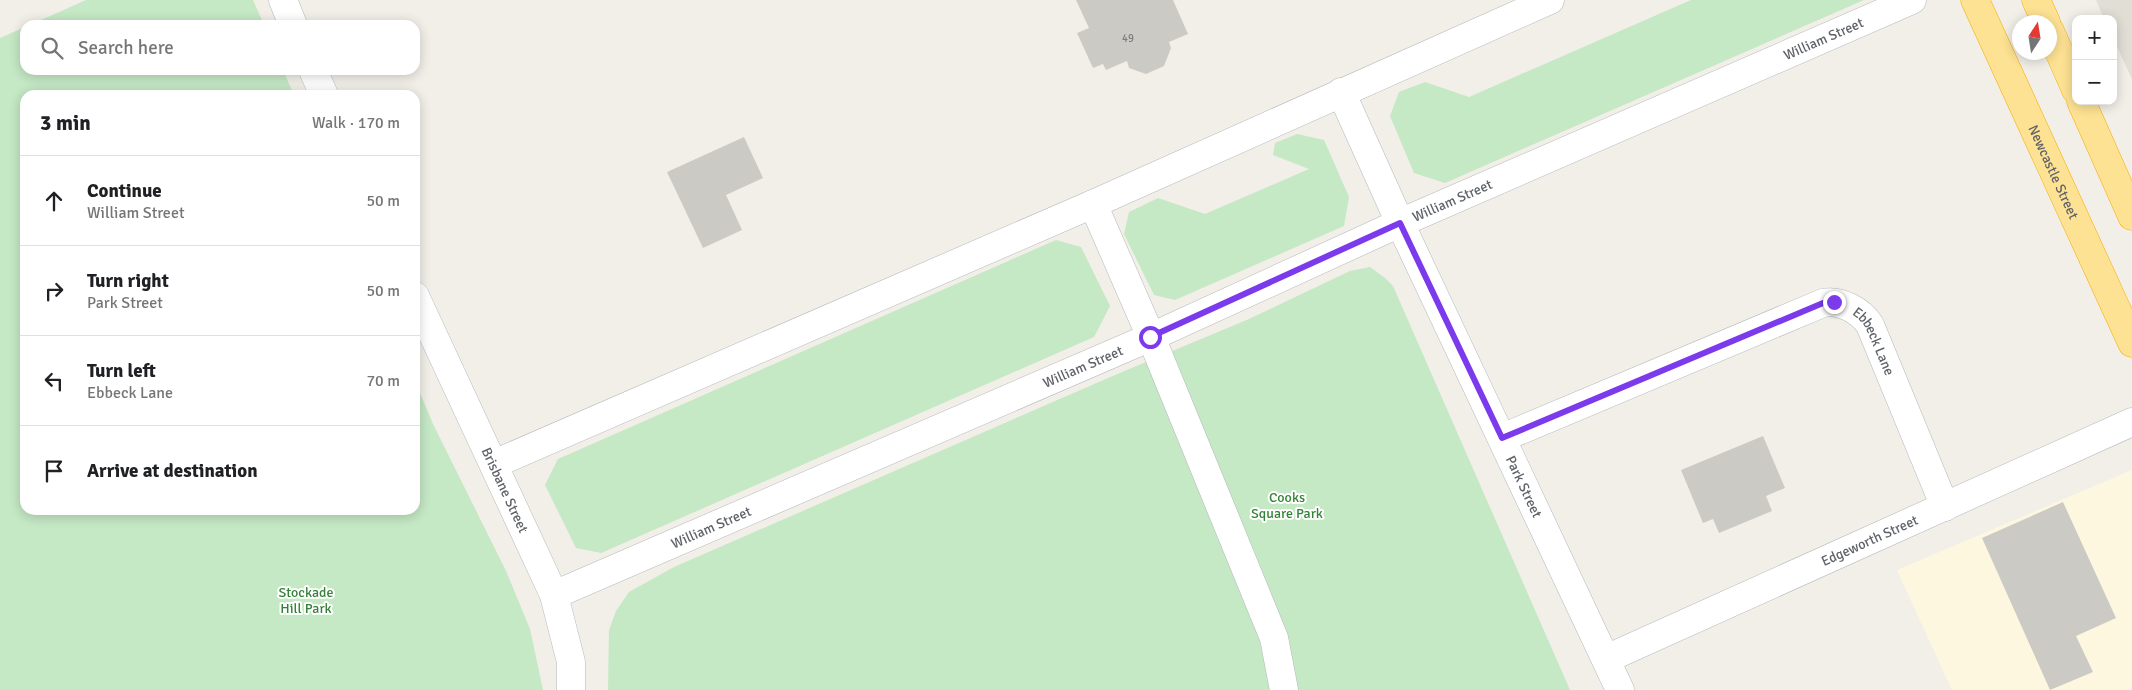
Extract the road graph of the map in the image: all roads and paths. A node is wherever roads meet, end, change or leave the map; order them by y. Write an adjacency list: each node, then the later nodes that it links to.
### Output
1 (283, 0): 7 (street)
2 (1550, 0): 12 (street)
3 (1912, 0): 16 (street, William Street)
4 (1975, 0): 19 (highway, Newcastle Street)
5 (2036, 0): 6 (highway)
6 (2043, 15)
7 (291, 20)
8 (2057, 47): 10 (highway)
9 (315, 75): 11 (street)
10 (2072, 81)
11 (322, 90)
12 (1341, 92): 14 (street); 16 (street, Park Street)
13 (2083, 105): 15 (highway)
14 (1093, 204): 18 (street); 22 (street)
15 (2132, 216)
16 (1400, 223): 18 (street, William Street); 21 (street, Park Street)
17 (420, 307): 22 (street, Brisbane Street)
18 (1150, 337): 24 (street, William Street); 27 (street)
19 (2132, 343)
20 (2132, 422): 23 (street, Edgeworth Street)
21 (1502, 438): 23 (street, Ebbeck Lane); 25 (street, Park Street)
22 (494, 464): 24 (street, Brisbane Street)
23 (1944, 507): 25 (street, Edgeworth Street)
24 (554, 595): 26 (street, Brisbane Street)
25 (1606, 659): 28 (street, Park Street)
26 (571, 690)
27 (1284, 690)
28 (1620, 690)

